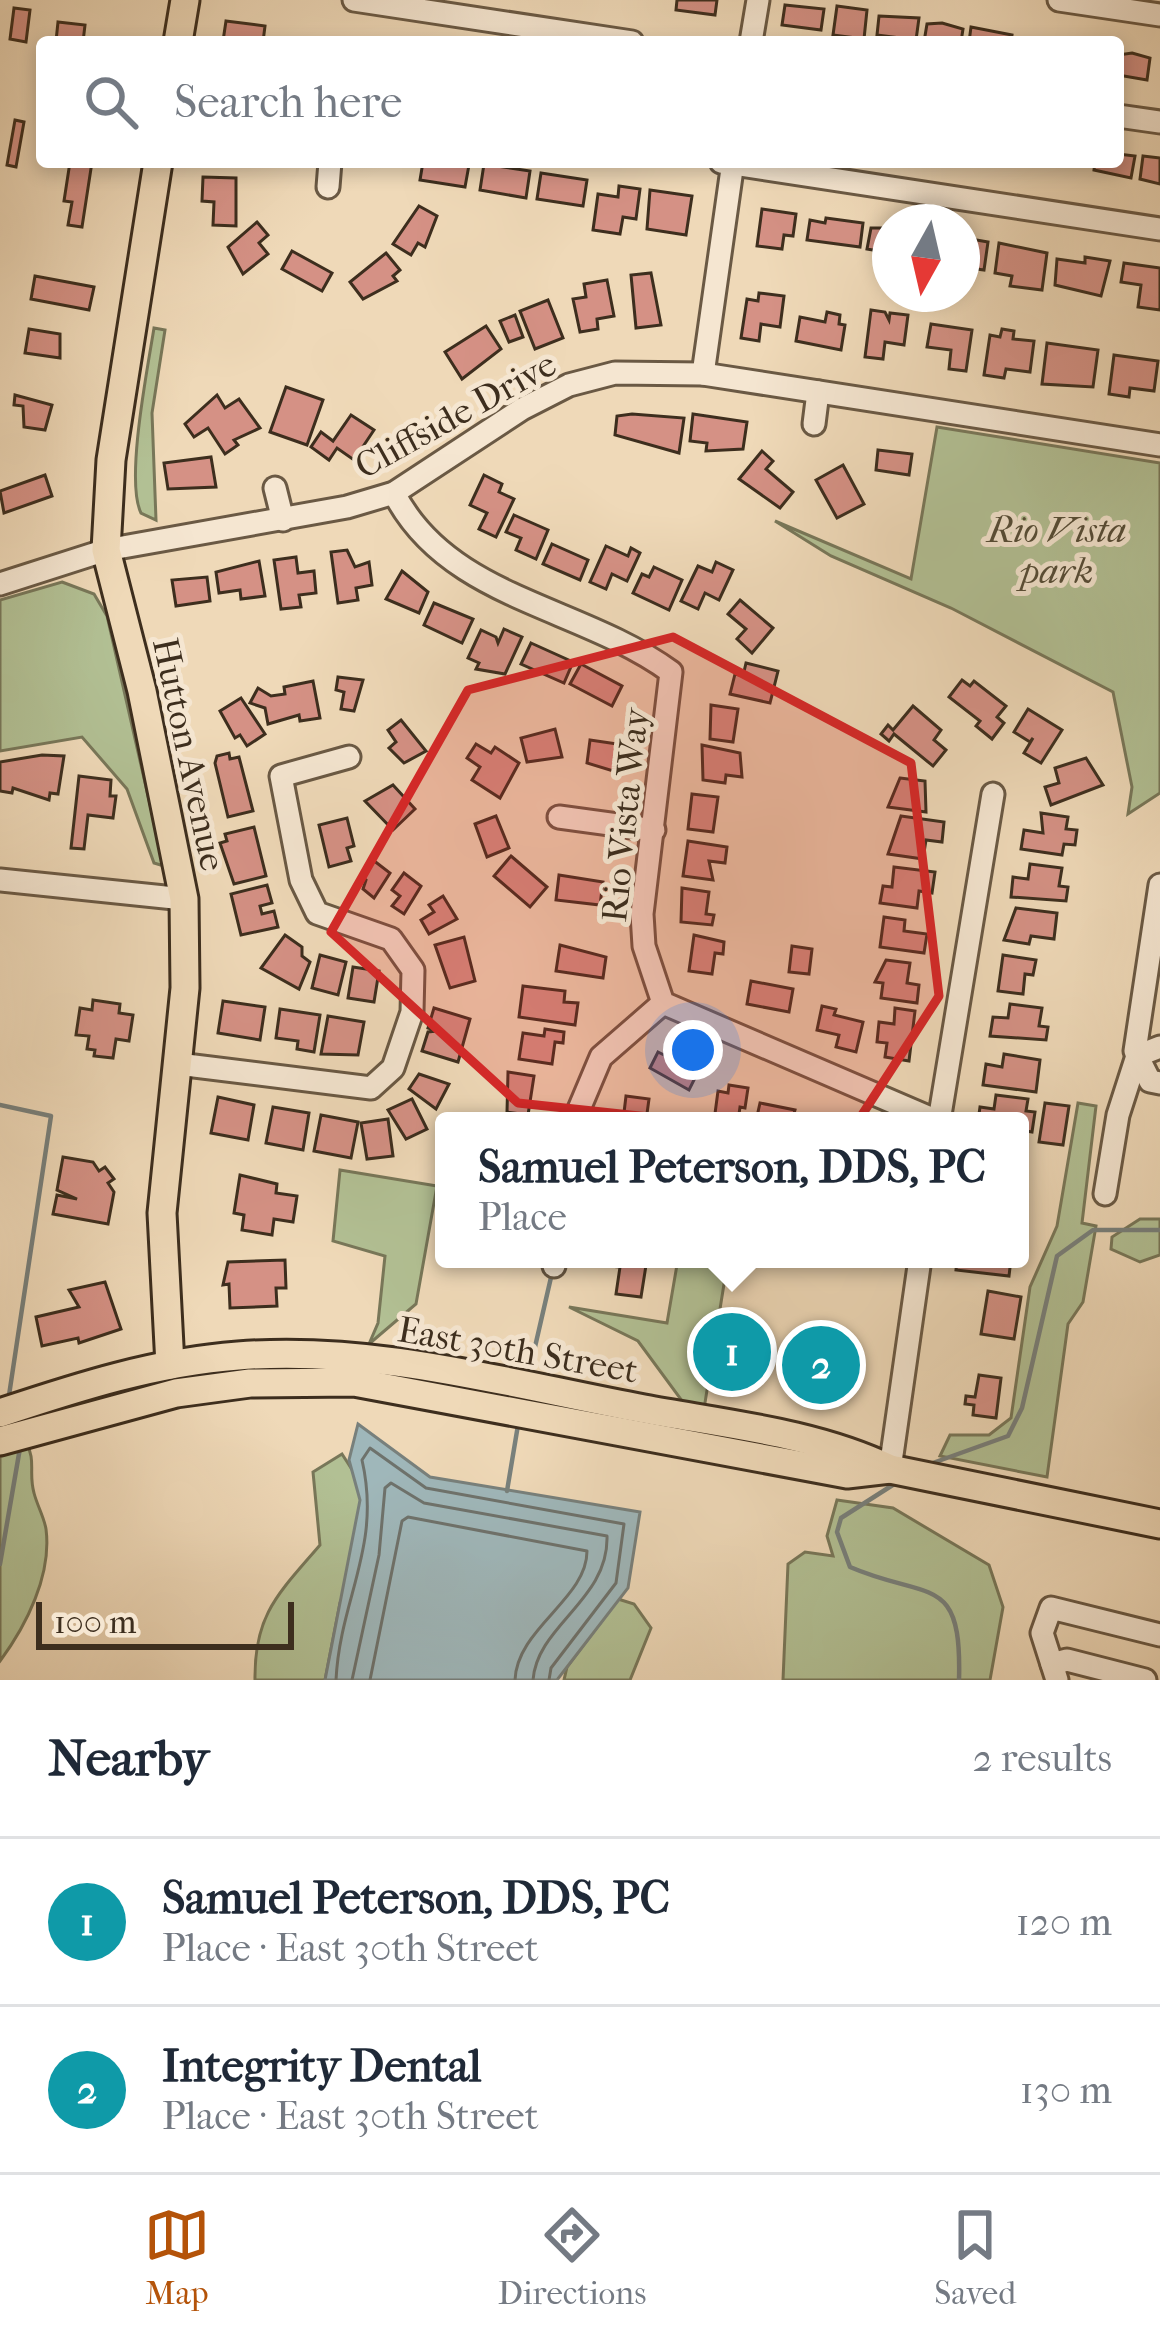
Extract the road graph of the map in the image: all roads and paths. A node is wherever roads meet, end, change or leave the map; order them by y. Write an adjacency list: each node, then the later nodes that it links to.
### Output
1 (185, 0): 6 (main road)
2 (354, 0): 7 (street)
3 (758, 0): 8 (street)
4 (1059, 0): 5 (street)
5 (1160, 15)
6 (179, 36)
7 (592, 36)
8 (752, 36)
9 (1124, 117): 10 (street)
10 (1160, 122)
11 (157, 168): 24 (main road, Hutton Avenue)
12 (330, 168): 15 (street)
13 (728, 168): 17 (street)
14 (762, 168): 16 (street)
15 (328, 187)
16 (1160, 229)
17 (704, 374): 18 (street, Cliffside Drive); 22 (street, Cliffside Drive)
18 (818, 392): 19 (street); 20 (street, Cliffside Drive)
19 (814, 424)
20 (1160, 445)
21 (275, 488): 23 (street)
22 (394, 493): 23 (street, Cliffside Drive); 29 (street, Rio Vista Way)
23 (284, 520): 24 (street, Cliffside Drive)
24 (106, 550): 25 (street, Cliffside Drive); 32 (main road, Hutton Avenue)
25 (0, 584)
26 (350, 757): 36 (street)
27 (993, 794): 40 (street)
28 (559, 817): 29 (street)
29 (654, 830): 33 (street, Rio Vista Way)
30 (0, 880): 32 (street)
31 (1160, 885): 35 (street)
32 (184, 899): 36 (main road, Hutton Avenue)
33 (663, 1003): 38 (street); 39 (street)
34 (1160, 1047): 35 (street)
35 (1137, 1056): 37 (street); 41 (street)
36 (178, 1064): 43 (main road, Hutton Avenue)
37 (1160, 1083)
38 (578, 1112)
39 (917, 1112)
40 (940, 1112)
41 (1105, 1194)
42 (919, 1268): 46 (street)
43 (170, 1365): 44 (main road); 45 (main road, East 30th Street); 46 (main road, East 30th Street)
44 (206, 1388): 45 (main road); 46 (main road)
45 (6, 1430)
46 (890, 1469): 47 (main road, East 30th Street)
47 (1160, 1524)
48 (1160, 1635): 49 (street)
49 (1054, 1672): 50 (street)
50 (1145, 1680)

